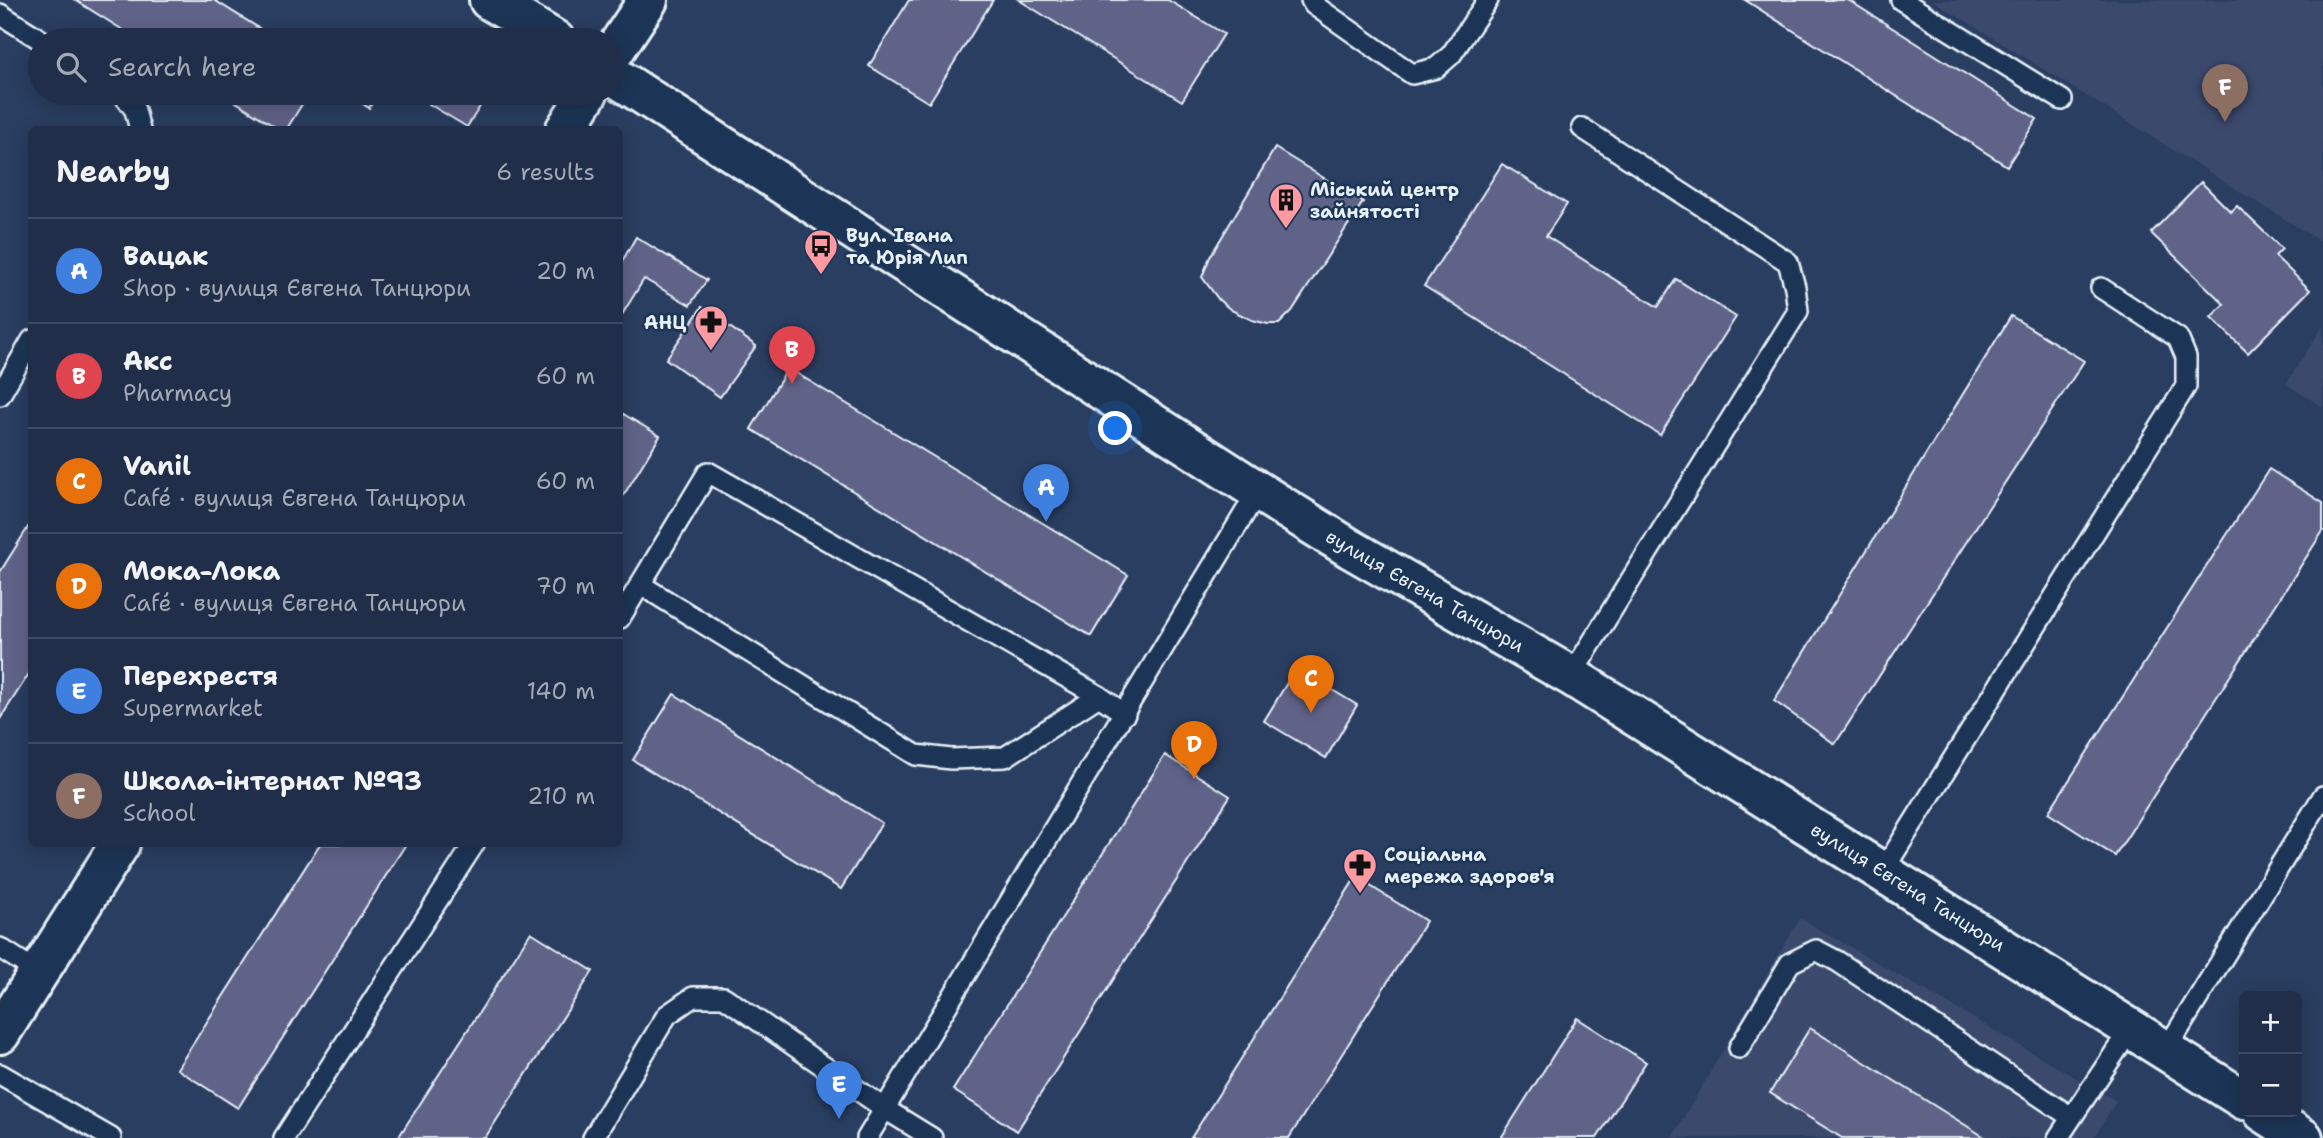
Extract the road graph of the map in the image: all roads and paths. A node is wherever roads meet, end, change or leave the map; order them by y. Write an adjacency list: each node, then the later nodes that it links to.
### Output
1 (489, 0): 7 (street)
2 (648, 0): 9 (street)
3 (1311, 0): 4 (lane)
4 (1488, 0)
5 (1901, 0): 11 (lane)
6 (0, 14): 8 (lane)
7 (535, 28)
8 (28, 32)
9 (623, 38)
10 (623, 82): 20 (street, вулиця Євгена Танцюри)
11 (2062, 100)
12 (131, 105): 14 (lane)
13 (581, 105): 15 (street)
14 (139, 126)
15 (567, 126)
16 (1582, 128): 23 (lane)
17 (2101, 288): 29 (lane)
18 (28, 347): 19 (lane)
19 (0, 395)
20 (1258, 491): 23 (street, вулиця Євгена Танцюри); 25 (lane)
21 (641, 585): 22 (lane); 24 (lane); 24 (lane)
22 (623, 613)
23 (1571, 676): 29 (street, вулиця Євгена Танцюри)
24 (1099, 696): 25 (lane)
25 (1125, 714): 38 (lane)
26 (2323, 796): 35 (lane)
27 (118, 847): 31 (street)
28 (472, 847): 42 (lane)
29 (1882, 871): 32 (street, вулиця Євгена Танцюри)
30 (0, 948): 31 (lane)
31 (39, 973): 33 (street)
32 (2132, 1027): 35 (street, вулиця Євгена Танцюри); 39 (lane)
33 (0, 1034)
34 (1739, 1048): 39 (lane)
35 (2166, 1049): 37 (street, вулиця Євгена Танцюри)
36 (0, 1074): 41 (lane)
37 (2239, 1097)
38 (885, 1109): 43 (lane); 44 (lane); 45 (lane)
39 (2071, 1117): 46 (lane)
40 (2271, 1117): 47 (street)
41 (111, 1138)
42 (284, 1138)
43 (593, 1138)
44 (867, 1138)
45 (932, 1138)
46 (2058, 1138)
47 (2304, 1138)

